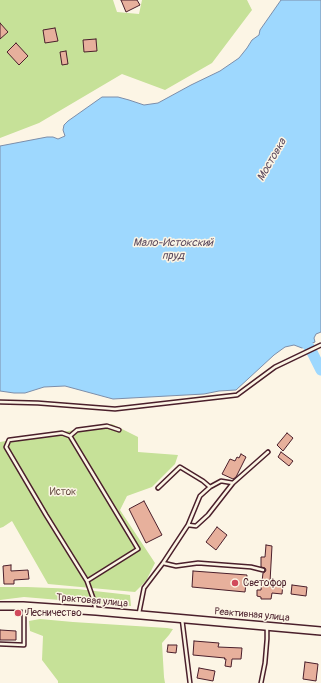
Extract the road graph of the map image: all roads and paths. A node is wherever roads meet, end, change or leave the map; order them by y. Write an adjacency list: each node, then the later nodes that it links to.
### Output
1 (321, 344): 2 (lane)
2 (0, 402)
3 (119, 430): 4 (lane)
4 (70, 436): 12 (lane); 12 (lane)
5 (268, 452): 6 (lane)
6 (233, 483): 7 (lane); 9 (lane)
7 (210, 487): 8 (lane); 9 (lane)
8 (158, 488)
9 (188, 525): 10 (lane)
10 (163, 563): 11 (lane); 16 (lane)
11 (263, 570)
12 (87, 581): 15 (lane)
13 (0, 606): 14 (main road, Трактовая улица)
14 (24, 606): 15 (main road, Трактовая улица); 20 (lane)
15 (96, 611): 16 (main road, Трактовая улица)
16 (139, 615): 17 (main road, Трактовая улица)
17 (182, 619): 18 (main road, Реактивная улица); 21 (lane)
18 (267, 626): 19 (main road, Реактивная улица); 22 (lane)
19 (321, 630)
20 (0, 644)
21 (190, 683)
22 (261, 683)

